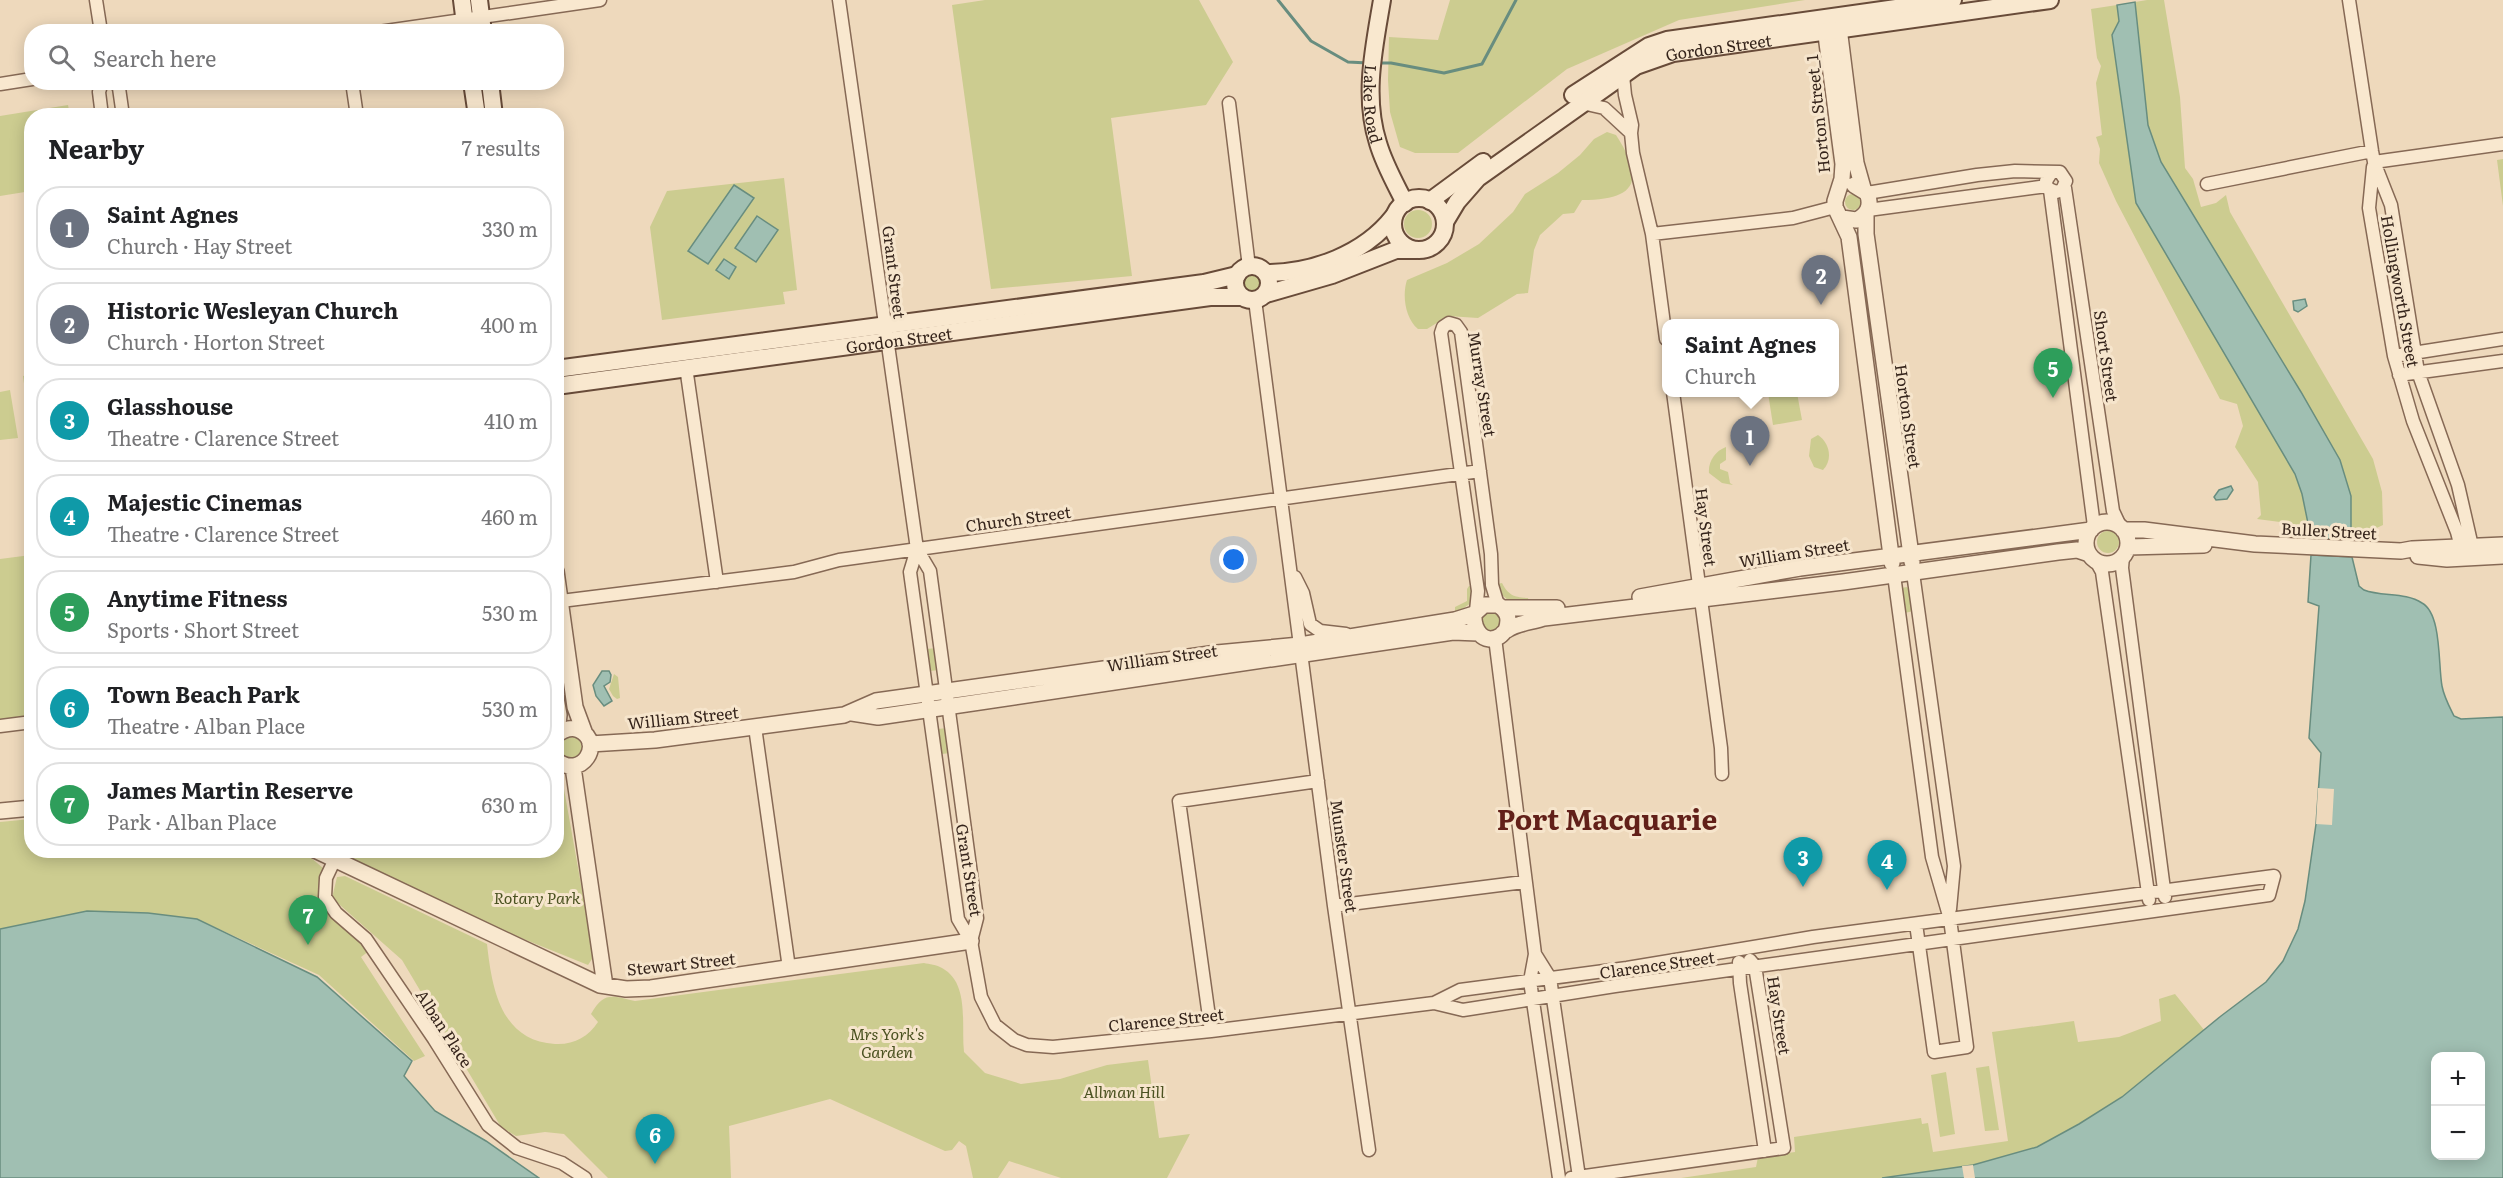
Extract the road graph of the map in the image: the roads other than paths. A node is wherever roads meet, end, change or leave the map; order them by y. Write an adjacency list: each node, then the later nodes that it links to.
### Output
1 (96, 0): 10 (street)
2 (462, 0): 9 (main road)
3 (600, 0): 9 (street)
4 (839, 0): 48 (street, Grant Street)
5 (1382, 0): 37 (main road, Lake Road)
6 (1953, 0): 12 (main road, Gordon Street)
7 (2050, 0): 12 (main road, Gordon Street)
8 (2349, 0): 30 (street, Hollingworth Street)
9 (475, 20): 11 (street)
10 (100, 24)
11 (443, 24)
12 (1832, 24): 13 (main road, Gordon Street); 35 (street); 36 (main road, Gordon Street); 38 (street, Horton Street_1)
13 (1623, 75): 22 (main road, Gordon Street); 28 (street)
14 (24, 80): 15 (street)
15 (0, 84)
16 (100, 90): 23 (street)
17 (119, 90): 24 (street)
18 (353, 90): 25 (street)
19 (473, 90): 26 (main road)
20 (491, 90): 27 (main road)
21 (1229, 103): 44 (street)
22 (1582, 103): 28 (street); 41 (main road, Gordon Street)
23 (101, 108)
24 (122, 108)
25 (356, 108)
26 (476, 108)
27 (493, 108)
28 (1630, 133): 42 (street)
29 (2503, 144): 30 (street)
30 (2373, 157): 32 (street); 51 (street, Hollingworth Street); 52 (street, Hollingworth Street)
31 (2051, 173): 33 (street); 34 (street); 35 (street)
32 (2207, 184)
33 (2048, 188): 34 (street); 39 (street); 62 (street)
34 (2065, 188): 61 (street, Short Street)
35 (1865, 191): 38 (street); 39 (street)
36 (1430, 201): 37 (main road); 41 (main road)
37 (1405, 202): 40 (main road)
38 (1838, 205): 39 (street); 42 (street); 67 (street, Horton Street)
39 (1867, 212): 66 (street, Horton Street)
40 (1394, 217): 43 (main road); 45 (main road)
41 (1445, 222): 43 (main road)
42 (1652, 234): 47 (street)
43 (1417, 250): 46 (main road, Gordon Street)
44 (1243, 271): 45 (main road); 46 (main road); 48 (main road, Gordon Street)
45 (1266, 273): 46 (main road)
46 (1254, 297): 48 (main road, Gordon Street); 65 (street, Munster Street)
47 (1663, 319)
48 (886, 333): 54 (main road, Gordon Street); 55 (main road, Gordon Street); 72 (street, Grant Street)
49 (2503, 339): 50 (street)
50 (2444, 348): 51 (street); 56 (street)
51 (2414, 352): 52 (street); 57 (street, Hollingworth Street)
52 (2394, 356): 58 (street, Hollingworth Street)
53 (2503, 361): 56 (street)
54 (564, 368)
55 (686, 368): 59 (main road, Gordon Street); 83 (street)
56 (2447, 368): 57 (street)
57 (2418, 372): 58 (street); 75 (street, Hollingworth Street)
58 (2398, 375): 75 (street, Hollingworth Street)
59 (564, 385)
60 (1674, 397): 85 (street, Hay Street)
61 (2105, 459): 62 (street); 69 (street, Short Street)
62 (2087, 462): 68 (street)
63 (1480, 471): 64 (street, Church Street); 64 (street, Murray Street); 87 (street, Murray Street)
64 (1460, 474): 65 (street, Church Street); 88 (street, Murray Street)
65 (1281, 500): 72 (street, Church Street); 80 (street, Munster Street)
66 (1903, 506): 67 (street); 74 (street, Horton Street)
67 (1884, 508): 76 (street, Horton Street)
68 (2093, 528): 69 (street); 74 (street, William Street); 78 (street)
69 (2122, 529): 70 (street, Buller Street); 73 (street)
70 (2255, 544): 73 (street, Buller Street); 75 (street, Buller Street)
71 (2503, 545): 75 (street, Buller Street)
72 (917, 549): 83 (street, Church Street); 96 (street, Grant Street); 97 (street, Grant Street)
73 (2126, 552): 78 (street); 109 (street)
74 (1911, 553): 76 (street, William Street); 81 (street, Horton Street)
75 (2468, 553): 77 (street, Buller Street)
76 (1891, 555): 79 (street, William Street); 82 (street, Horton Street)
77 (2503, 556)
78 (2093, 557): 81 (street, William Street); 110 (street)
79 (1840, 563): 84 (street); 85 (street, William Street)
80 (1290, 567): 93 (street, Munster Street); 95 (street, Munster Street)
81 (1913, 573): 82 (street, William Street); 89 (street, Horton Street)
82 (1894, 575): 84 (street, William Street); 91 (street, Horton Street)
83 (717, 582): 86 (street, Church Street)
84 (1843, 582): 85 (street, William Street)
85 (1699, 592): 87 (street, William Street); 94 (street, William Street); 105 (street, Hay Street)
86 (564, 601)
87 (1501, 607): 88 (street, William Street); 94 (street)
88 (1475, 613): 92 (street); 93 (street, William Street)
89 (1920, 623): 91 (street); 111 (street, Horton Street)
90 (564, 624): 102 (street)
91 (1900, 625): 112 (street, Horton Street)
92 (1478, 633): 94 (street, William Street); 95 (street, William Street)
93 (1356, 634): 95 (street, William Street)
94 (1501, 634): 114 (street)
95 (1301, 650): 96 (street, William Street); 106 (street, Munster Street)
96 (948, 698): 97 (street, William Street); 128 (street, Grant Street)
97 (929, 701): 100 (street, William Street); 128 (street, Grant Street)
98 (24, 723): 99 (street)
99 (0, 726)
100 (755, 727): 102 (street, William Street); 134 (street)
101 (564, 730): 102 (street, William Street)
102 (587, 739): 104 (street)
103 (564, 764): 104 (street)
104 (573, 767): 138 (street)
105 (1722, 774)
106 (1318, 781): 118 (street, Munster Street); 143 (street)
107 (24, 809): 108 (street)
108 (0, 811)
109 (2160, 846): 110 (street); 115 (street)
110 (2141, 848): 116 (street)
111 (1952, 855): 112 (street); 123 (street, Horton Street)
112 (1932, 857): 123 (street, Horton Street)
113 (335, 859): 138 (street, Stewart Street); 147 (street, Alban Place)
114 (1524, 882): 118 (street); 132 (street)
115 (2164, 891): 116 (street, Clarence Street); 119 (street); 119 (street, Clarence Street)
116 (2148, 893): 117 (street, Clarence Street); 120 (street)
117 (2117, 897): 121 (street, Clarence Street); 122 (street)
118 (1334, 906): 142 (street, Munster Street)
119 (2167, 909): 120 (street, Clarence Street)
120 (2150, 911): 122 (street, Clarence Street)
121 (1995, 913): 123 (street, Clarence Street); 126 (street)
122 (2119, 915): 126 (street, Clarence Street)
123 (1950, 919): 124 (street, Clarence Street); 127 (street, Horton Street)
124 (1916, 924): 125 (street, Clarence Street); 129 (street, Horton Street)
125 (1883, 928): 130 (street); 131 (street, Clarence Street)
126 (1997, 932): 127 (street, Clarence Street)
127 (1953, 938): 129 (street, Clarence Street); 129 (street, Horton Street)
128 (971, 941): 134 (street, Stewart Street); 143 (street, Clarence Street)
129 (1919, 943): 130 (street, Clarence Street)
130 (1886, 948): 133 (street, Clarence Street)
131 (1742, 950): 133 (street, Hay Street); 135 (street); 136 (street, Clarence Street)
132 (1535, 954): 136 (street); 137 (street)
133 (1755, 966): 135 (street, Clarence Street); 145 (street, Hay Street)
134 (789, 968): 138 (street, Stewart Street)
135 (1738, 969): 139 (street, Clarence Street); 145 (street)
136 (1550, 978): 137 (street, Clarence Street); 139 (street)
137 (1530, 981): 140 (street); 141 (street, Clarence Street)
138 (606, 986)
139 (1552, 996): 140 (street, Clarence Street); 146 (street)
140 (1532, 999): 141 (street, Clarence Street); 148 (street)
141 (1434, 1003): 142 (street, Clarence Street)
142 (1350, 1014): 143 (street, Clarence Street); 144 (street, Munster Street)
143 (1211, 1031)
144 (1369, 1150)
145 (1765, 1151): 146 (street)
146 (1575, 1177)
147 (585, 1178)
148 (1558, 1178)

